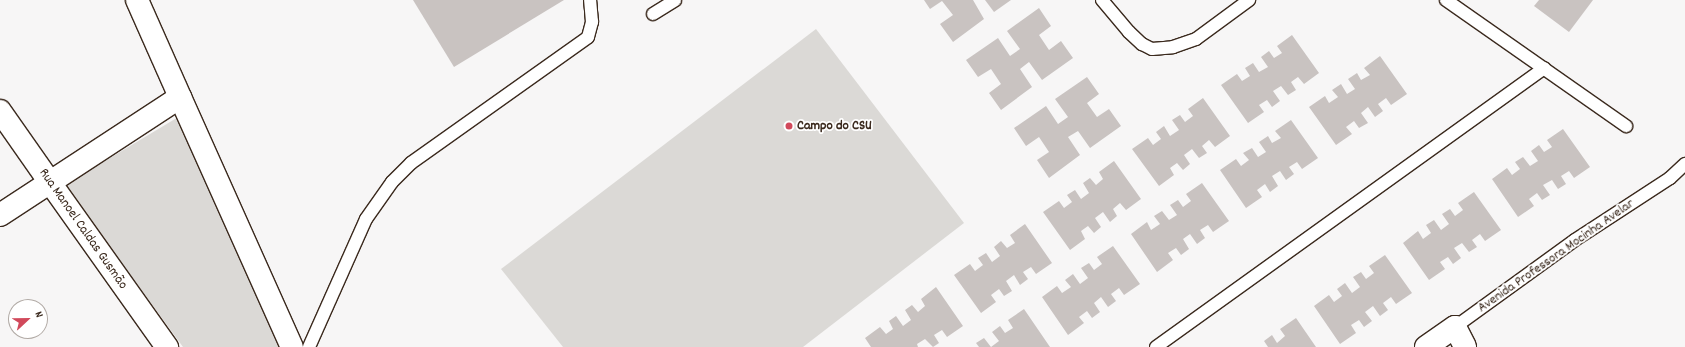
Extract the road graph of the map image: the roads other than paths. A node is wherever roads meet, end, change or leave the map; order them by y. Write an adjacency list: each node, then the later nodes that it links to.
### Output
1 (136, 0): 9 (main road)
2 (590, 0): 18 (lane)
3 (675, 0): 7 (lane)
4 (1249, 0): 6 (lane)
5 (1446, 0): 8 (lane)
6 (1104, 1)
7 (653, 14)
8 (1544, 68): 11 (lane); 19 (lane)
9 (180, 97): 13 (main road); 17 (main road)
10 (0, 111): 13 (main road, Rua Manoel Caldas Gusmão)
11 (1626, 126)
12 (1685, 164): 15 (lane, Avenida Professora Mocinha Avelar)
13 (49, 181): 14 (main road); 16 (main road, Rua Manoel Caldas Gusmão)
14 (0, 215)
15 (1455, 327): 20 (main road, Avenida Professora Mocinha Avelar); 21 (main road)
16 (167, 347)
17 (292, 347)
18 (309, 347)
19 (1156, 347)
20 (1426, 347)
21 (1465, 347)

